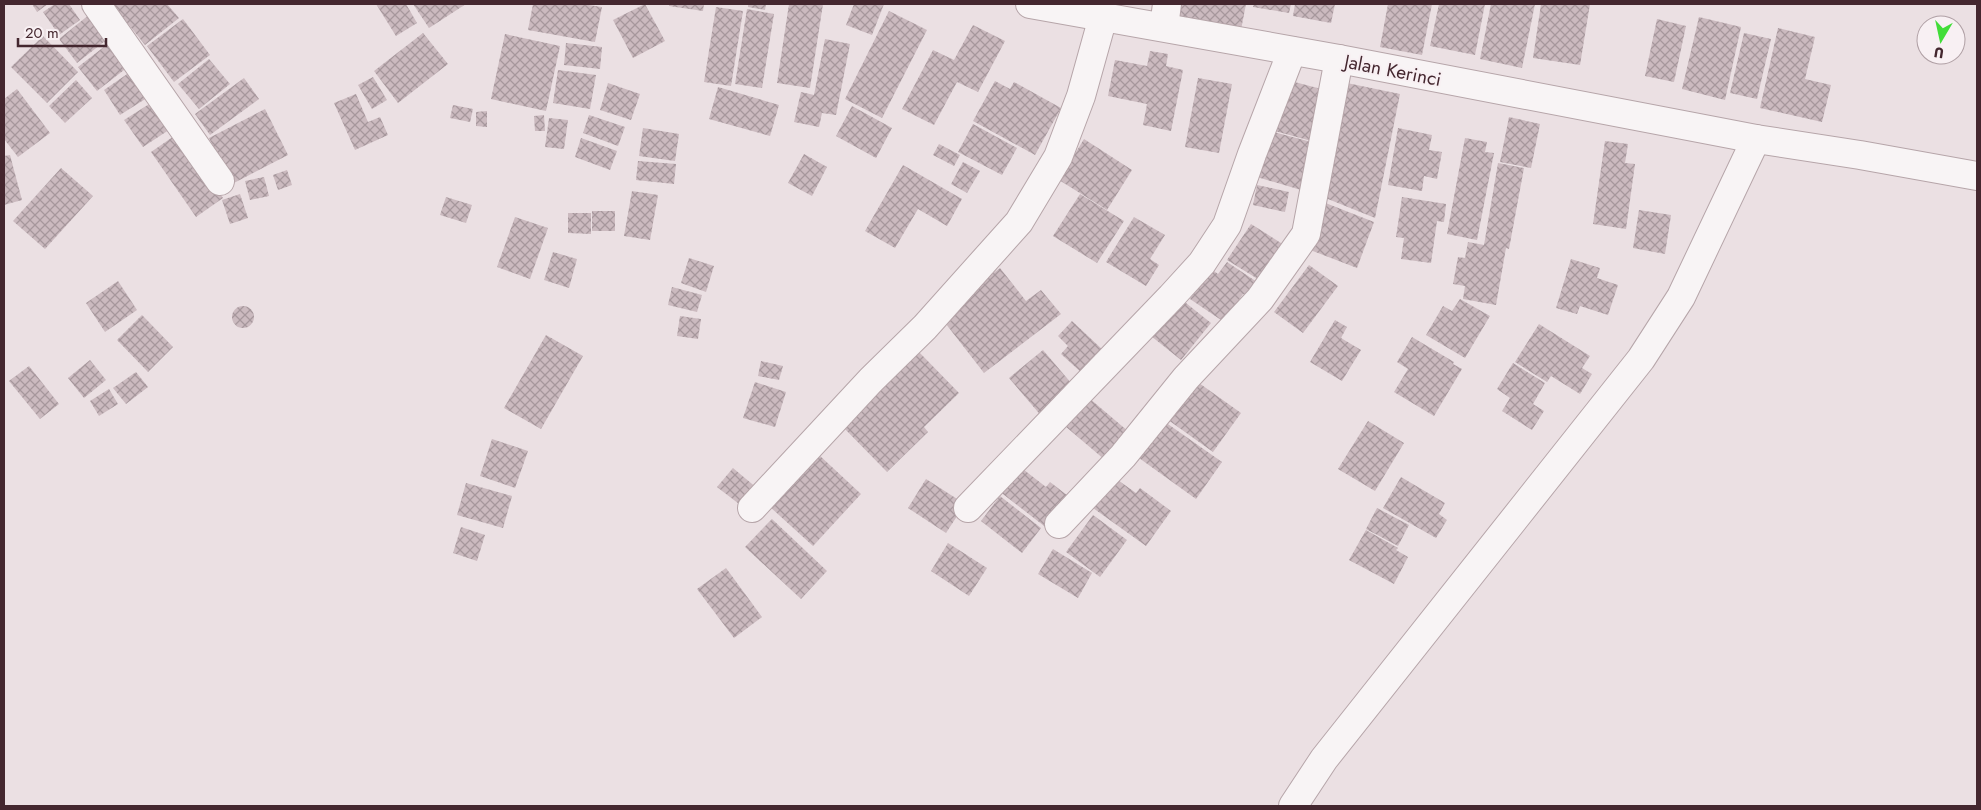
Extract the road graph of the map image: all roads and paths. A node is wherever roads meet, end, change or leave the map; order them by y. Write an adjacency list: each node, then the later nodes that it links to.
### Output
1 (96, 4): 9 (street)
2 (1030, 4): 4 (street, Jalan Kerinci)
3 (1166, 16): 4 (street, Jalan Kerinci); 5 (street, Jalan Kerinci)
4 (1103, 17): 10 (street)
5 (1292, 51): 6 (street, Jalan Kerinci); 11 (street)
6 (1339, 60): 7 (street, Jalan Kerinci); 12 (street)
7 (1756, 139): 8 (street, Jalan Kerinci); 13 (street)
8 (1977, 176)
9 (220, 181)
10 (752, 508)
11 (968, 508)
12 (1059, 524)
13 (1293, 806)

